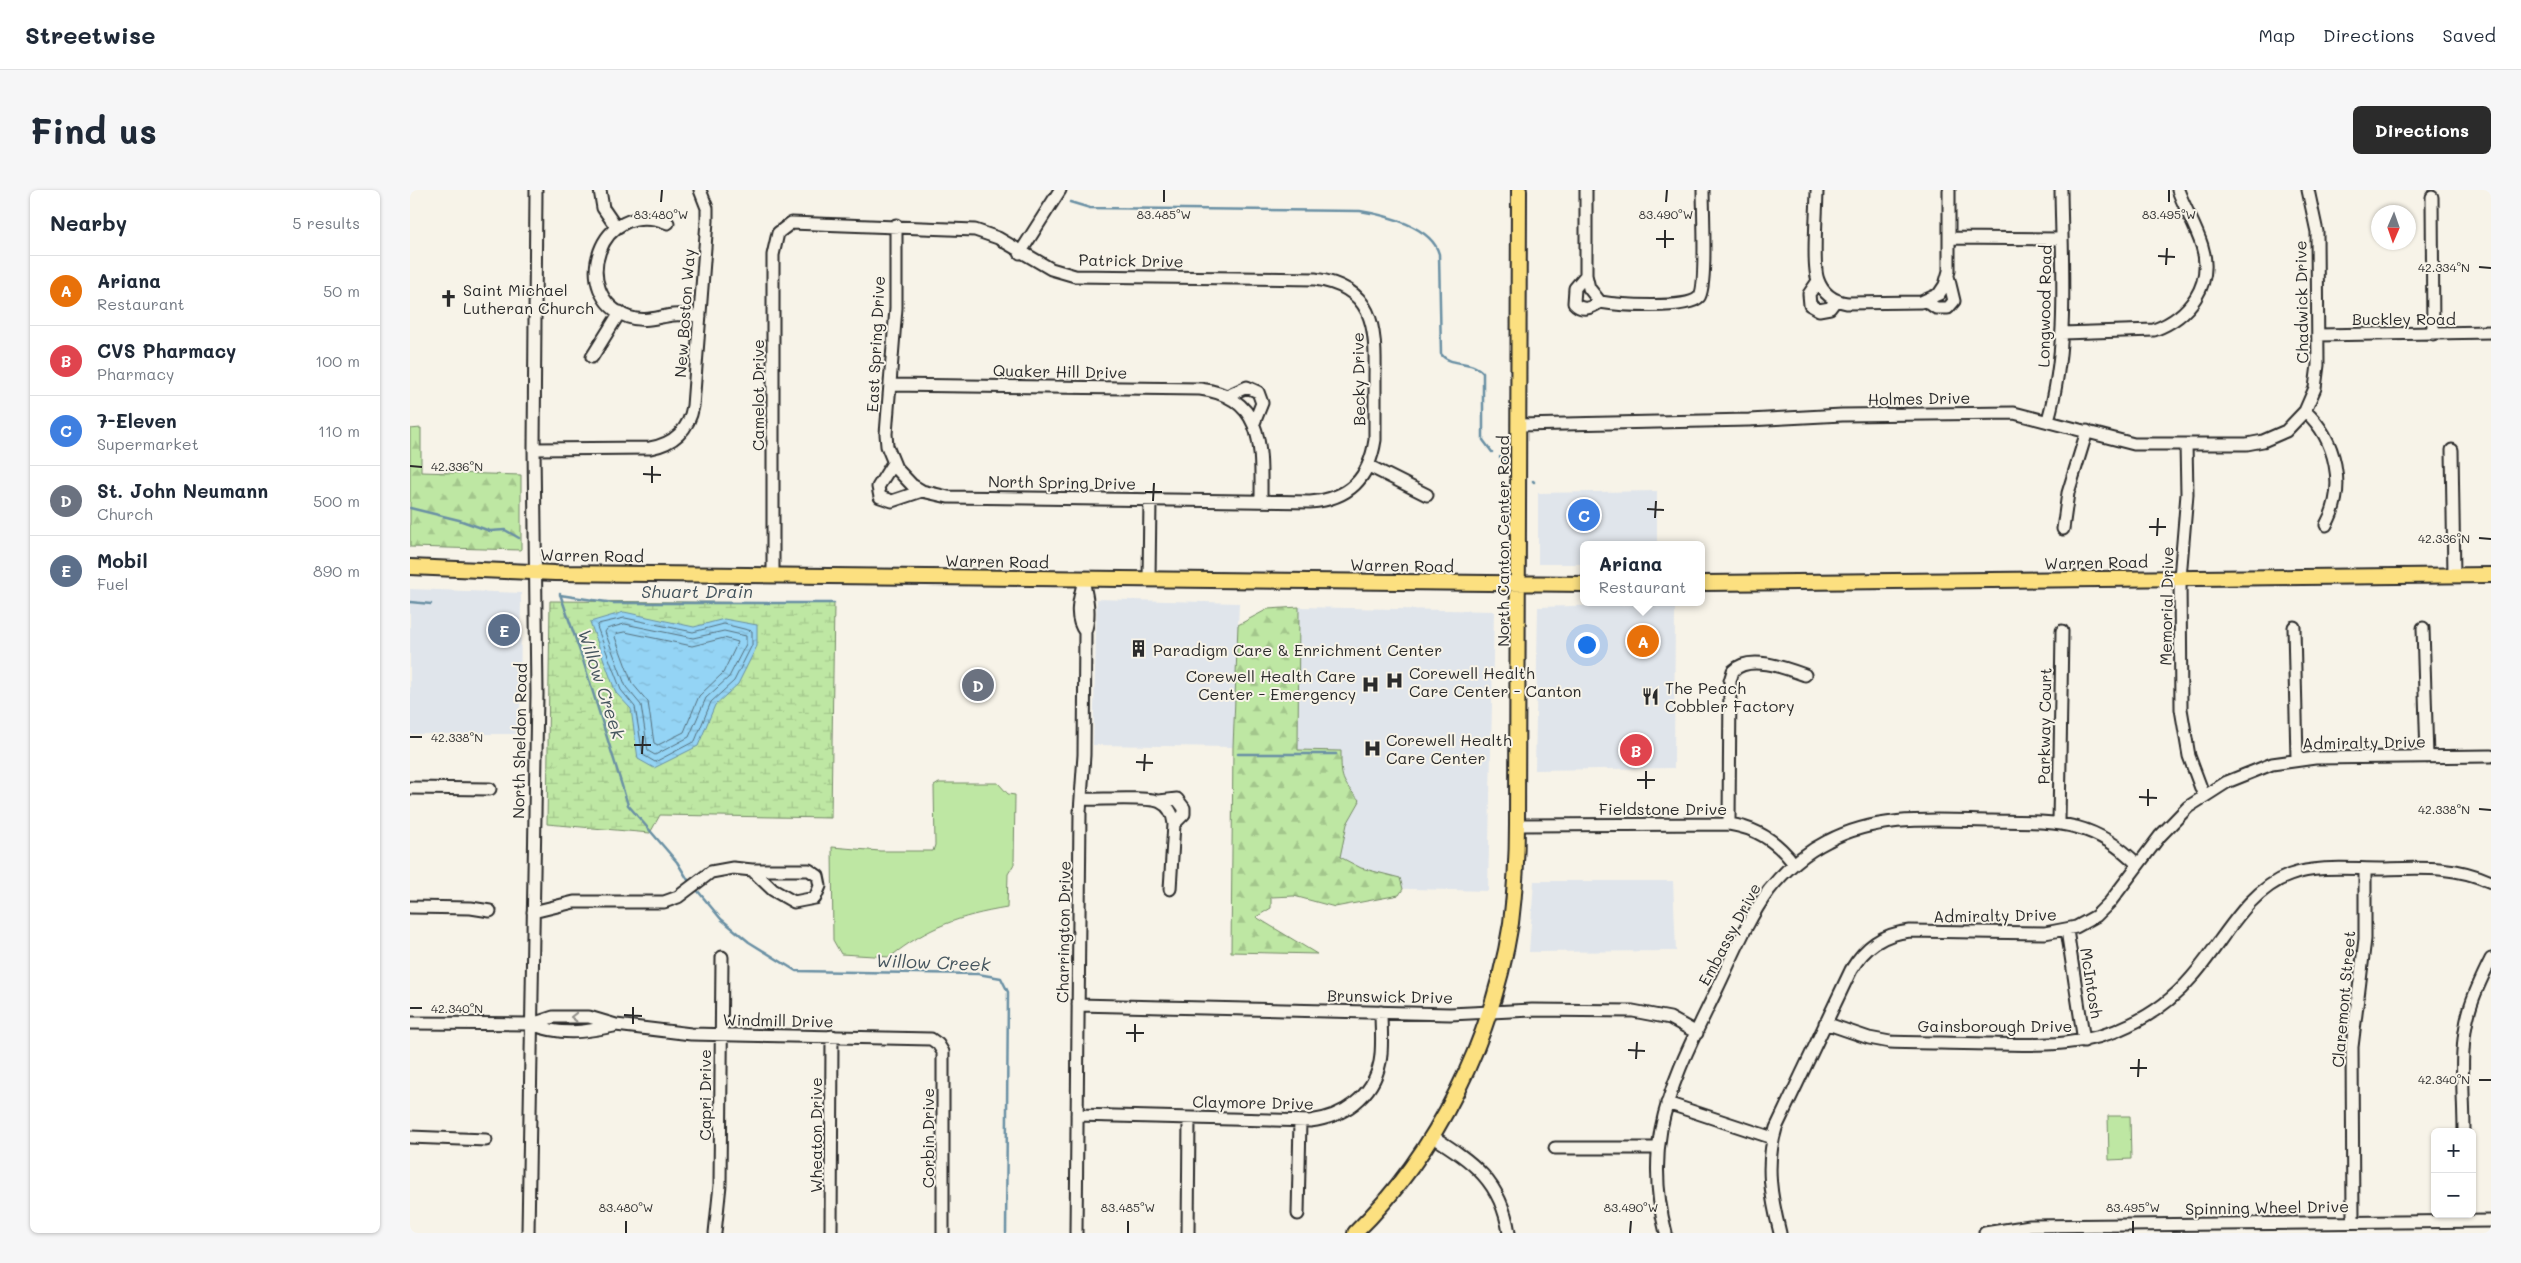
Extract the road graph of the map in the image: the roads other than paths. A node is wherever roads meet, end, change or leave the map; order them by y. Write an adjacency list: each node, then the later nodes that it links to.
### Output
1 (536, 190): 43 (street, North Sheldon Road)
2 (600, 190): 17 (street)
3 (1060, 190): 20 (street)
4 (1519, 190): 40 (main road, North Canton Center Road)
5 (1586, 190): 21 (street)
6 (1703, 190): 27 (street)
7 (1817, 190): 23 (street)
8 (1948, 190): 18 (street)
9 (2062, 190): 19 (street, Longwood Road)
10 (2178, 190): 30 (street)
11 (2308, 190): 33 (street, Chadwick Drive)
12 (701, 192): 29 (street, New Boston Way)
13 (2432, 197): 32 (street)
14 (668, 223): 17 (street)
15 (792, 223): 16 (street, Patrick Drive); 58 (street, Camelot Drive)
16 (896, 225): 20 (street, Patrick Drive); 35 (street, East Spring Drive)
17 (616, 228): 28 (street)
18 (1949, 238): 19 (street); 22 (street)
19 (2062, 239): 30 (street, Longwood Road)
20 (1020, 253): 24 (street, Patrick Drive)
21 (1586, 276): 27 (street); 27 (street)
22 (1948, 276): 26 (street); 26 (street)
23 (1818, 280): 25 (street); 25 (street)
24 (1356, 296): 46 (street, Becky Drive)
25 (1836, 300): 26 (street)
26 (1926, 301)
27 (1600, 302)
28 (620, 312): 29 (street); 34 (street)
29 (700, 316): 43 (street, New Boston Way)
30 (2062, 332): 38 (street, Longwood Road)
31 (2491, 332): 32 (street, Buckley Road)
32 (2433, 334): 33 (street, Buckley Road)
33 (2318, 335): 37 (street, Chadwick Drive)
34 (592, 357)
35 (890, 385): 36 (street, Quaker Hill Drive); 45 (street, East Spring Drive)
36 (1227, 396): 39 (street, Quaker Hill Drive); 39 (street)
37 (2305, 412): 42 (street, Holmes Drive); 52 (street)
38 (2048, 420): 40 (street, Holmes Drive); 41 (street, Holmes Drive)
39 (1254, 423): 51 (street, Quaker Hill Drive)
40 (1519, 426): 63 (main road, North Canton Center Road)
41 (2087, 432): 42 (street, Holmes Drive); 53 (street)
42 (2186, 444): 59 (street, Memorial Drive)
43 (534, 449): 55 (street, North Sheldon Road)
44 (2452, 450): 56 (street)
45 (893, 463): 47 (street, East Spring Drive); 48 (street)
46 (1369, 466): 49 (street); 51 (street, North Spring Drive)
47 (904, 478): 48 (street, North Spring Drive)
48 (922, 491): 50 (street, North Spring Drive)
49 (1427, 495)
50 (1150, 500): 51 (street, North Spring Drive); 61 (street)
51 (1260, 502)
52 (2326, 525)
53 (2063, 529)
54 (410, 567): 55 (main road, Warren Road)
55 (536, 572): 58 (main road, Warren Road); 87 (street, North Sheldon Road)
56 (2454, 575): 57 (main road, Warren Road); 59 (main road, Warren Road)
57 (2491, 575)
58 (774, 576): 60 (main road, Warren Road)
59 (2180, 578): 62 (main road, Warren Road); 74 (street, Memorial Drive)
60 (1084, 580): 61 (main road, Warren Road); 75 (street, Charrington Drive)
61 (1149, 580): 63 (main road, Warren Road)
62 (1705, 583)
63 (1520, 584): 64 (main road, Warren Road); 78 (main road, North Canton Center Road)
64 (1580, 584)
65 (2294, 627): 71 (street)
66 (2423, 628): 70 (street)
67 (2062, 630): 76 (street, Parkway Court)
68 (1805, 675): 77 (street)
69 (2491, 756): 70 (street, Admiralty Drive)
70 (2427, 757): 71 (street, Admiralty Drive)
71 (2297, 759): 74 (street, Admiralty Drive)
72 (410, 788): 73 (street)
73 (490, 788)
74 (2204, 796): 80 (street, Admiralty Drive)
75 (1081, 799): 84 (street); 91 (street, Charrington Drive)
76 (2059, 823): 79 (street, Embassy Drive); 80 (street, Embassy Drive)
77 (1729, 824): 78 (street, Fieldstone Drive); 79 (street, Fieldstone Drive)
78 (1517, 825): 92 (main road, North Canton Center Road)
79 (1794, 864): 97 (street, Embassy Drive)
80 (2138, 865): 88 (street, Admiralty Drive)
81 (2365, 869): 83 (street, Gainsborough Drive); 100 (street, Gainsborough Drive); 116 (street, Claremont Street)
82 (752, 870): 82 (street); 87 (street)
83 (2491, 882)
84 (1170, 889)
85 (410, 908): 86 (street)
86 (490, 911)
87 (533, 912): 96 (street, North Sheldon Road)
88 (2067, 930): 95 (street, Admiralty Drive); 100 (street, McIntosh)
89 (722, 956): 98 (street, Capri Drive)
90 (2491, 959): 106 (street)
91 (1078, 1005): 93 (street, Brunswick Drive); 103 (street, Charrington Drive)
92 (1490, 1011): 93 (street, Brunswick Drive); 97 (street, Brunswick Drive); 107 (main road, North Canton Center Road)
93 (1381, 1012): 105 (street, Claymore Drive)
94 (410, 1023): 96 (street, Windmill Drive)
95 (1825, 1023): 100 (street, Gainsborough Drive); 109 (street, Admiralty Drive)
96 (532, 1024): 98 (street, Windmill Drive); 118 (street, North Sheldon Road)
97 (1696, 1033): 102 (street, Embassy Drive)
98 (721, 1035): 99 (street, Windmill Drive); 119 (street, Capri Drive)
99 (832, 1036): 101 (street, Windmill Drive); 120 (street, Wheaton Drive)
100 (2084, 1041)
101 (938, 1044): 121 (street, Corbin Drive)
102 (1667, 1103): 109 (street); 112 (street, Embassy Drive)
103 (1077, 1115): 104 (street, Claymore Drive); 122 (street, Charrington Drive)
104 (1189, 1118): 105 (street, Claymore Drive); 123 (street)
105 (1300, 1120): 113 (street)
106 (2464, 1128)
107 (1432, 1136): 124 (main road, North Canton Center Road); 125 (street)
108 (410, 1138): 110 (street)
109 (1773, 1138): 127 (street, Admiralty Drive)
110 (486, 1140)
111 (1556, 1148): 112 (street)
112 (1658, 1148): 126 (street, Embassy Drive)
113 (1298, 1214)
114 (2465, 1218): 115 (street, Spinning Wheel Drive); 116 (street, Spinning Wheel Drive); 129 (street)
115 (2491, 1221)
116 (2353, 1222): 117 (street, Spinning Wheel Drive)
117 (2096, 1229): 128 (street, Spinning Wheel Drive)
118 (528, 1233)
119 (715, 1233)
120 (831, 1233)
121 (943, 1233)
122 (1076, 1233)
123 (1188, 1233)
124 (1355, 1233)
125 (1509, 1233)
126 (1666, 1233)
127 (1780, 1233)
128 (1985, 1233)
129 (2465, 1233)

